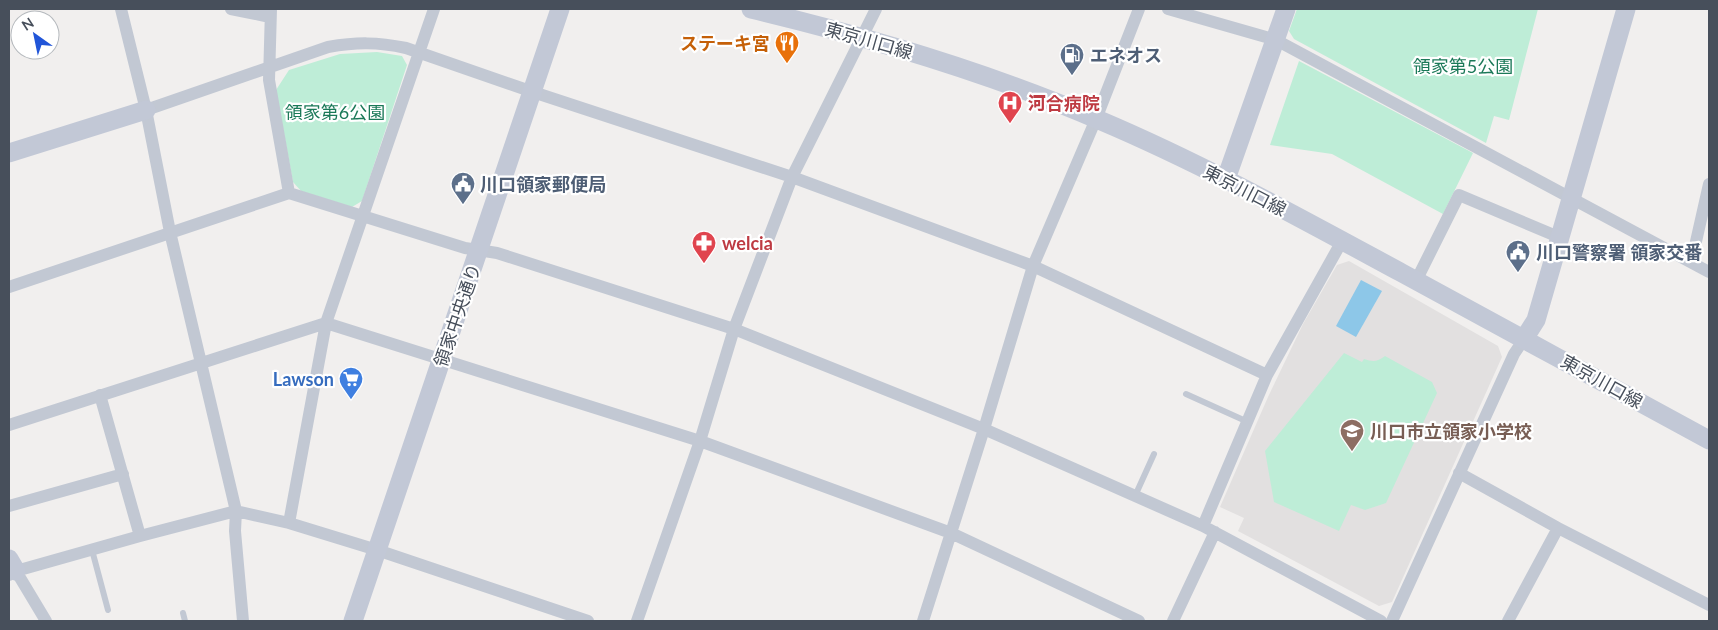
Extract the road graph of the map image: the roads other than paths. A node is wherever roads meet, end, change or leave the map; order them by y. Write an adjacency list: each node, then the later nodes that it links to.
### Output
1 (121, 9): 17 (street)
2 (231, 9): 11 (street)
3 (434, 9): 14 (street)
4 (560, 9): 16 (street, 領家中央通り)
5 (751, 9): 12 (street, 東京川口線)
6 (876, 9): 12 (street)
7 (1139, 9): 18 (street)
8 (1168, 9): 13 (street)
9 (1286, 9): 13 (street)
10 (1626, 9): 24 (street)
11 (271, 13): 15 (street)
12 (863, 36): 18 (street, 東京川口線); 20 (street)
13 (1276, 40): 21 (street); 24 (street)
14 (419, 52): 15 (street); 16 (street); 25 (street)
15 (268, 67): 17 (street); 23 (street)
16 (532, 92): 20 (street); 29 (street, 領家中央通り)
17 (146, 110): 19 (street); 26 (street)
18 (1096, 119): 21 (street, 東京川口線); 31 (street)
19 (9, 153)
20 (792, 177): 31 (street); 36 (street)
21 (1226, 180): 28 (street, 東京川口線)
22 (1709, 184): 30 (street)
23 (288, 194): 25 (street); 26 (street)
24 (1571, 198): 27 (street); 30 (street)
25 (364, 216): 29 (street); 35 (street)
26 (170, 232): 34 (street); 39 (street)
27 (1561, 238): 33 (street); 37 (street)
28 (1342, 241): 33 (street, 東京川口線); 40 (street)
29 (478, 249): 36 (street); 38 (street, 領家中央通り)
30 (1690, 261): 32 (street)
31 (1033, 266): 40 (street); 45 (street)
32 (1709, 272)
33 (1416, 281): 37 (street, 東京川口線)
34 (9, 287)
35 (326, 323): 38 (street); 39 (street); 54 (street)
36 (734, 329): 45 (street); 46 (street)
37 (1524, 339): 47 (street, 東京川口線); 49 (street)
38 (442, 358): 46 (street); 61 (street, 領家中央通り)
39 (202, 362): 42 (street); 53 (street)
40 (1267, 375): 43 (street)
41 (1186, 394): 43 (lane)
42 (100, 396): 44 (street); 50 (street)
43 (1248, 422): 55 (street)
44 (9, 425)
45 (984, 430): 51 (street); 58 (street)
46 (700, 440): 58 (street); 71 (street)
47 (1709, 440)
48 (1154, 454): 51 (lane)
49 (1459, 473): 56 (street); 76 (street)
50 (123, 474): 52 (street); 59 (street)
51 (1135, 496): 55 (street)
52 (9, 506)
53 (236, 511): 54 (street); 59 (street); 68 (street)
54 (289, 523): 61 (street)
55 (1203, 526): 57 (street)
56 (1558, 528): 63 (street); 77 (street)
57 (1215, 532): 74 (street); 75 (street)
58 (951, 534): 72 (street); 73 (street)
59 (140, 536): 60 (street)
60 (92, 550): 62 (street); 64 (lane)
61 (377, 550): 69 (street, 領家中央通り); 70 (street)
62 (11, 569): 66 (street)
63 (1709, 604)
64 (108, 610)
65 (183, 613): 67 (lane)
66 (46, 621)
67 (184, 621)
68 (243, 621)
69 (353, 621)
70 (588, 621)
71 (637, 621)
72 (923, 621)
73 (1139, 621)
74 (1173, 621)
75 (1381, 621)
76 (1392, 621)
77 (1508, 621)

